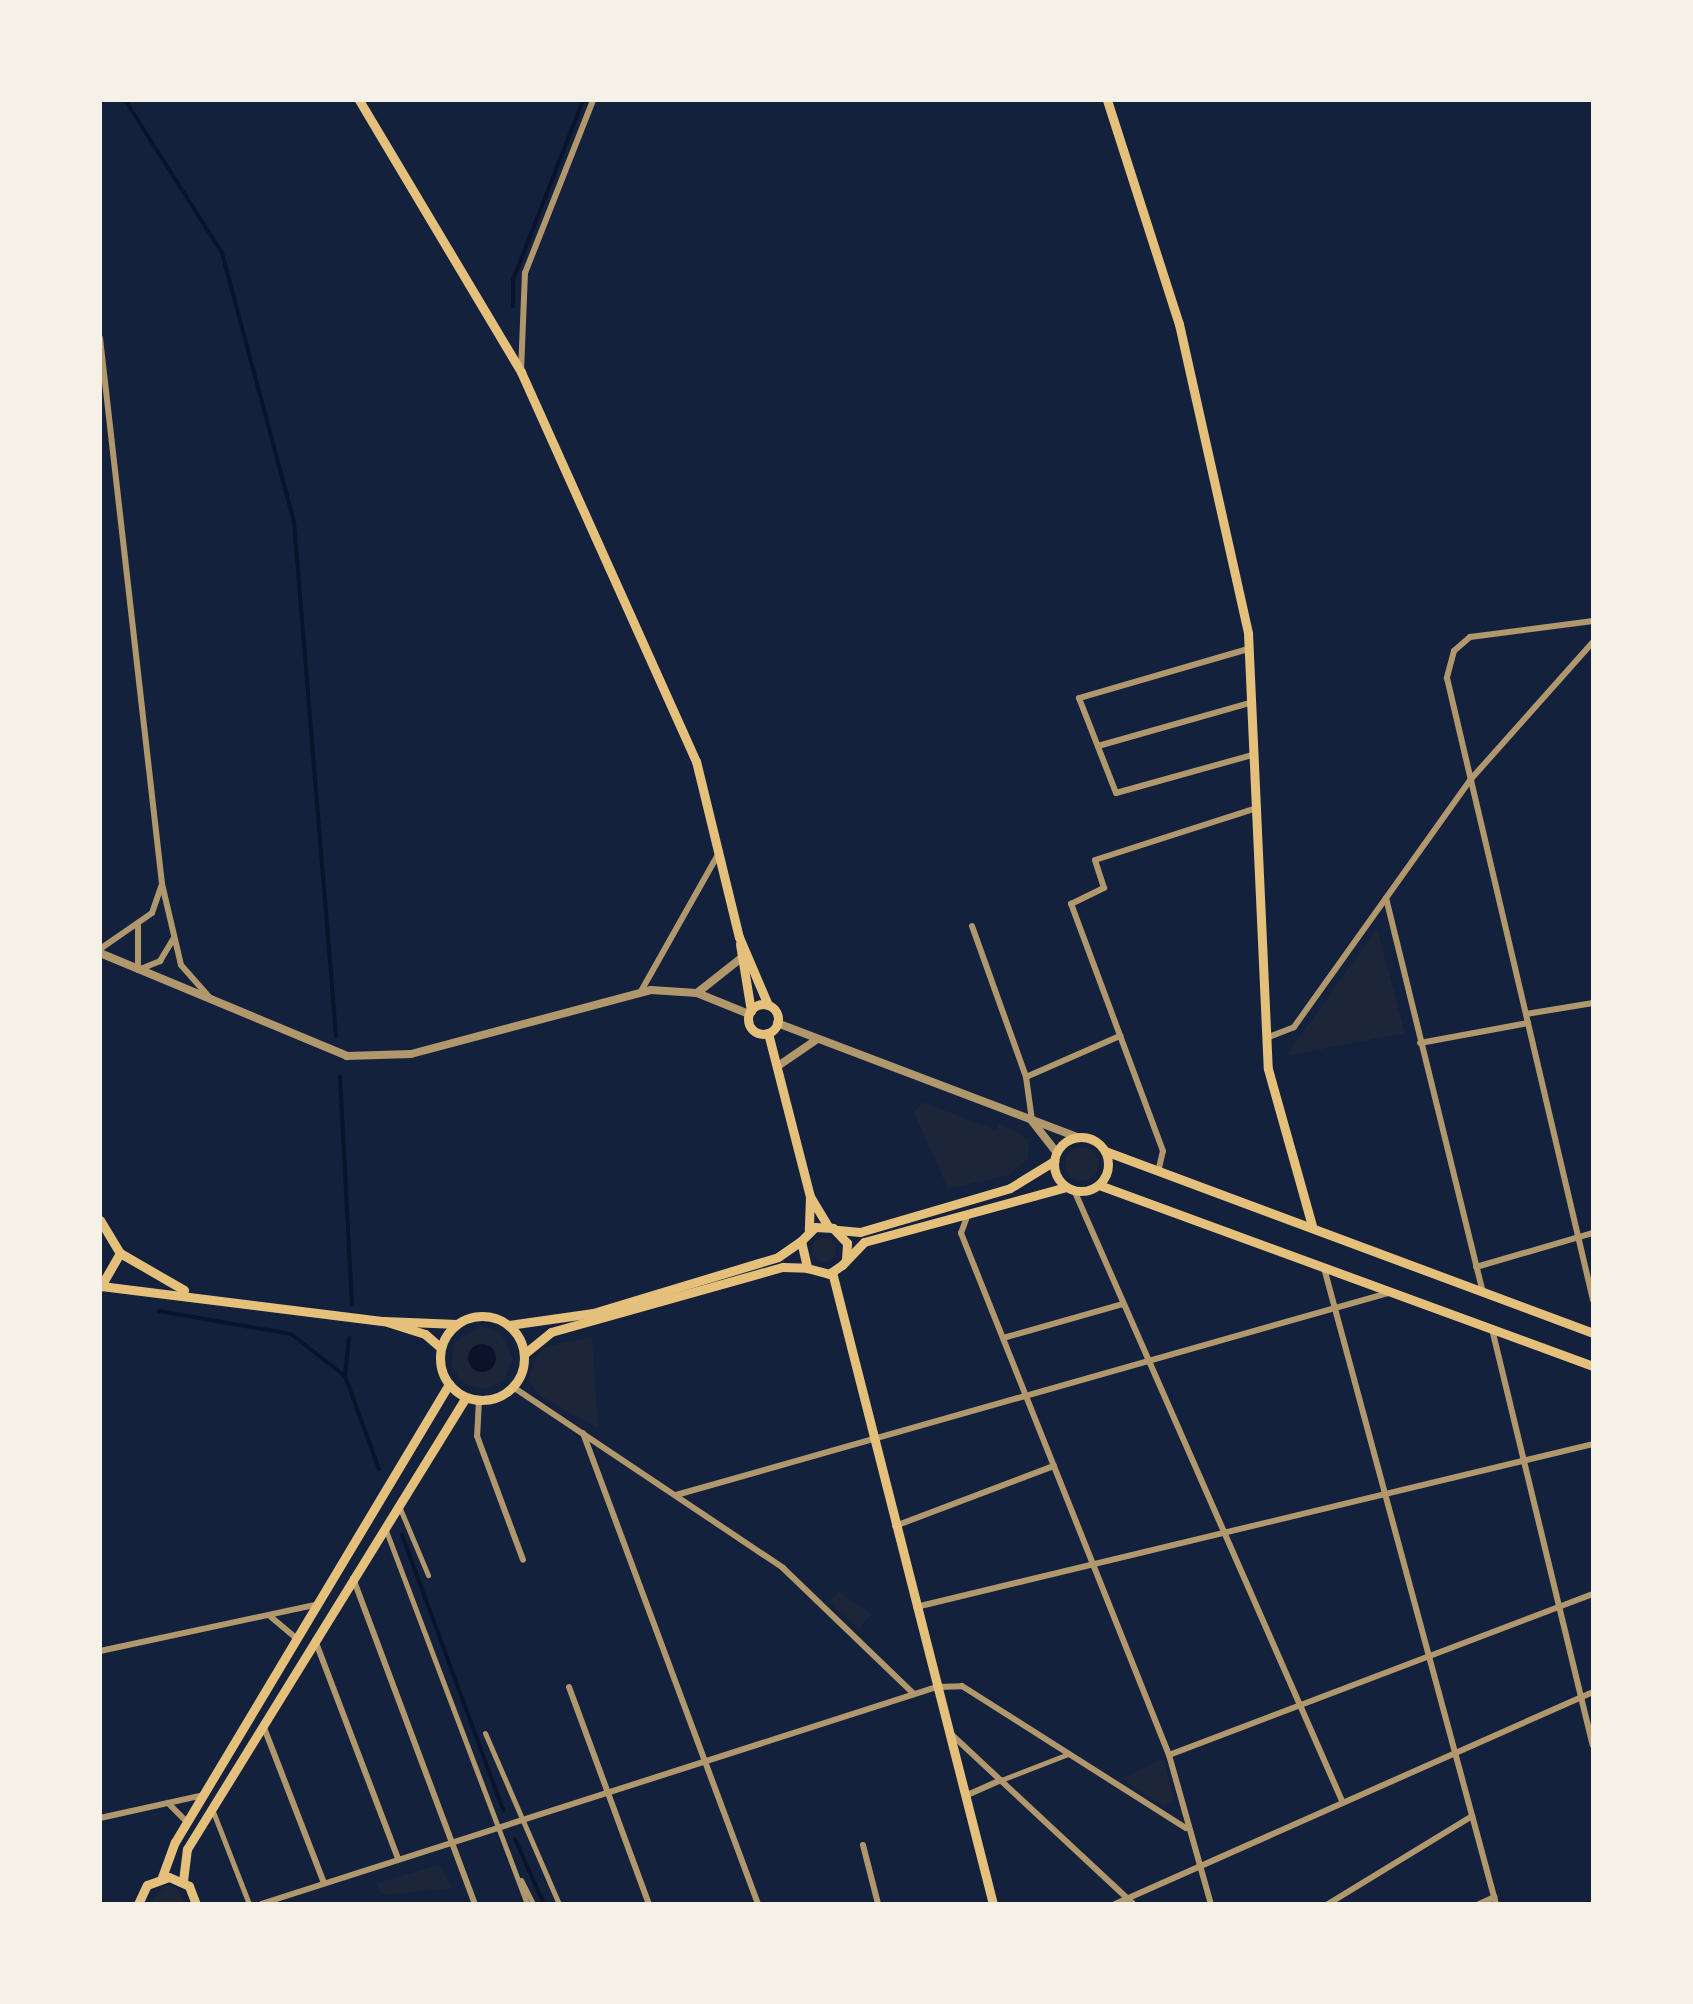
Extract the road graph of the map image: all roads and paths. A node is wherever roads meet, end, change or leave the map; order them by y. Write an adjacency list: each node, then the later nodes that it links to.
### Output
1 (359, 100): 5 (main road)
2 (593, 100): 5 (street)
3 (1107, 100): 8 (main road)
4 (100, 338): 15 (street)
5 (521, 372): 14 (main road)
6 (1593, 621): 12 (street)
7 (1593, 642): 12 (street)
8 (1248, 649): 9 (main road); 10 (street)
9 (1250, 703): 10 (street); 11 (main road)
10 (1098, 746): 11 (street)
11 (1252, 755): 13 (main road)
12 (1471, 779): 16 (street); 30 (street)
13 (1254, 809): 34 (street); 35 (main road)
14 (719, 853): 19 (main road); 24 (street)
15 (162, 884): 17 (street); 20 (street)
16 (1386, 898): 35 (street); 37 (street)
17 (138, 924): 21 (street); 23 (street)
18 (972, 926): 39 (street)
19 (739, 937): 22 (main road); 28 (main road)
20 (173, 939): 23 (street); 26 (street)
21 (100, 951): 23 (street)
22 (740, 959): 25 (street); 29 (main road)
23 (138, 970): 26 (street)
24 (639, 993): 25 (street); 26 (street)
25 (697, 993): 29 (street)
26 (215, 1003)
27 (1593, 1003): 30 (street)
28 (768, 1005): 29 (main road); 31 (main road)
29 (750, 1012): 33 (main road)
30 (1526, 1014): 32 (street)
31 (777, 1023): 33 (main road); 36 (street)
32 (1528, 1023): 37 (street); 55 (street)
33 (768, 1033): 38 (main road)
34 (1120, 1036): 39 (street); 44 (street)
35 (1266, 1038): 51 (main road)
36 (816, 1040): 38 (street); 40 (street)
37 (1420, 1043): 60 (street)
38 (778, 1066): 47 (main road)
39 (1026, 1077): 40 (street)
40 (1032, 1121): 41 (street); 43 (street)
41 (1077, 1137): 42 (main road); 43 (main road)
42 (1105, 1151): 44 (main road); 45 (main road)
43 (1056, 1157): 46 (main road); 53 (main road)
44 (1159, 1168): 51 (main road)
45 (1099, 1185): 46 (main road); 59 (main road)
46 (1070, 1188): 48 (main road); 68 (street)
47 (810, 1196): 50 (main road); 52 (main road)
48 (969, 1212): 58 (main road); 75 (street)
49 (100, 1220): 57 (main road)
50 (828, 1226): 52 (main road); 53 (main road)
51 (1312, 1226): 64 (main road)
52 (809, 1230): 56 (main road)
53 (838, 1230): 58 (main road)
54 (1593, 1233): 55 (street)
55 (1578, 1238): 60 (street); 67 (street)
56 (801, 1241): 61 (main road); 72 (main road)
57 (120, 1253): 63 (main road); 66 (main road)
58 (846, 1259): 62 (main road)
59 (1323, 1265): 65 (main road); 69 (street)
60 (1476, 1267): 64 (street)
61 (807, 1268): 62 (main road); 77 (main road)
62 (832, 1272): 86 (main road)
63 (100, 1286): 66 (main road)
64 (1482, 1290): 74 (main road)
65 (1394, 1291): 69 (street); 73 (main road)
66 (202, 1297): 70 (main road)
67 (1593, 1300)
68 (1123, 1304): 75 (street); 78 (street)
69 (1334, 1308): 78 (street); 90 (street)
70 (384, 1321): 71 (main road); 76 (main road)
71 (457, 1324): 72 (main road); 76 (main road)
72 (509, 1325): 77 (main road)
73 (1492, 1328): 79 (main road); 88 (street)
74 (1593, 1333)
75 (1003, 1338): 82 (street)
76 (441, 1348): 80 (main road)
77 (524, 1354): 81 (main road)
78 (1148, 1361): 82 (street); 95 (street)
79 (1593, 1366)
80 (449, 1384): 83 (main road); 101 (main road)
81 (513, 1387): 84 (main road); 85 (street)
82 (1026, 1395): 86 (street); 89 (street)
83 (466, 1397): 84 (main road); 92 (main road)
84 (479, 1400): 96 (street)
85 (583, 1433): 91 (street); 122 (street)
86 (873, 1439): 91 (street); 93 (main road)
87 (1593, 1444): 88 (street)
88 (1523, 1461): 90 (street); 103 (street)
89 (1054, 1466): 93 (street); 97 (street)
90 (1384, 1494): 95 (street); 108 (street)
91 (676, 1495): 111 (street)
92 (398, 1504): 94 (main road); 98 (street)
93 (895, 1526): 102 (main road)
94 (384, 1527): 99 (main road); 134 (street)
95 (1224, 1533): 97 (street); 114 (street)
96 (523, 1560)
97 (1093, 1564): 102 (street); 121 (street)
98 (428, 1575)
99 (353, 1578): 106 (main road); 136 (street)
100 (1593, 1594): 103 (street)
101 (320, 1604): 104 (street); 105 (main road)
102 (916, 1607): 110 (main road)
103 (1559, 1607): 108 (street); 113 (street)
104 (271, 1617): 105 (street); 107 (street)
105 (299, 1640): 125 (main road)
106 (315, 1640): 115 (main road); 138 (street)
107 (100, 1651)
108 (1429, 1657): 114 (street); 119 (street)
109 (569, 1687): 124 (street)
110 (937, 1687): 111 (street); 116 (main road); 120 (street)
111 (912, 1692): 122 (street)
112 (1593, 1692): 113 (street)
113 (1581, 1697): 118 (street); 119 (street)
114 (1300, 1705): 121 (street); 128 (street)
115 (263, 1725): 129 (main road); 142 (street)
116 (949, 1731): 123 (street); 126 (main road)
117 (485, 1733): 132 (street)
118 (1593, 1745)
119 (1455, 1753): 128 (street); 130 (street)
120 (1068, 1754): 123 (street); 135 (street)
121 (1169, 1755): 135 (street)
122 (705, 1759): 124 (street); 153 (street)
123 (1001, 1780): 126 (street); 143 (street)
124 (607, 1791): 132 (street); 152 (street)
125 (204, 1795): 127 (street); 133 (main road)
126 (965, 1796): 155 (main road)
127 (168, 1803): 131 (street); 133 (street)
128 (1343, 1803): 139 (street)
129 (212, 1809): 141 (main road); 147 (street)
130 (1472, 1816): 144 (street); 158 (street)
131 (100, 1818)
132 (520, 1820): 134 (street); 151 (street)
133 (187, 1822): 140 (main road)
134 (497, 1827): 136 (street); 150 (street)
135 (1186, 1828): 139 (street)
136 (451, 1842): 138 (street); 149 (street)
137 (863, 1845): 154 (street)
138 (398, 1859): 142 (street)
139 (1200, 1867): 143 (street); 157 (street)
140 (162, 1877): 141 (main road); 145 (main road)
141 (183, 1881): 146 (main road)
142 (324, 1883): 148 (street)
143 (1130, 1901): 156 (street)
144 (1496, 1901): 159 (street)
145 (138, 1904)
146 (196, 1904)
147 (249, 1904)
148 (261, 1904)
149 (475, 1904)
150 (530, 1904)
151 (559, 1904)
152 (649, 1904)
153 (758, 1904)
154 (878, 1904)
155 (993, 1904)
156 (1115, 1904)
157 (1211, 1904)
158 (1328, 1904)
159 (1479, 1904)

